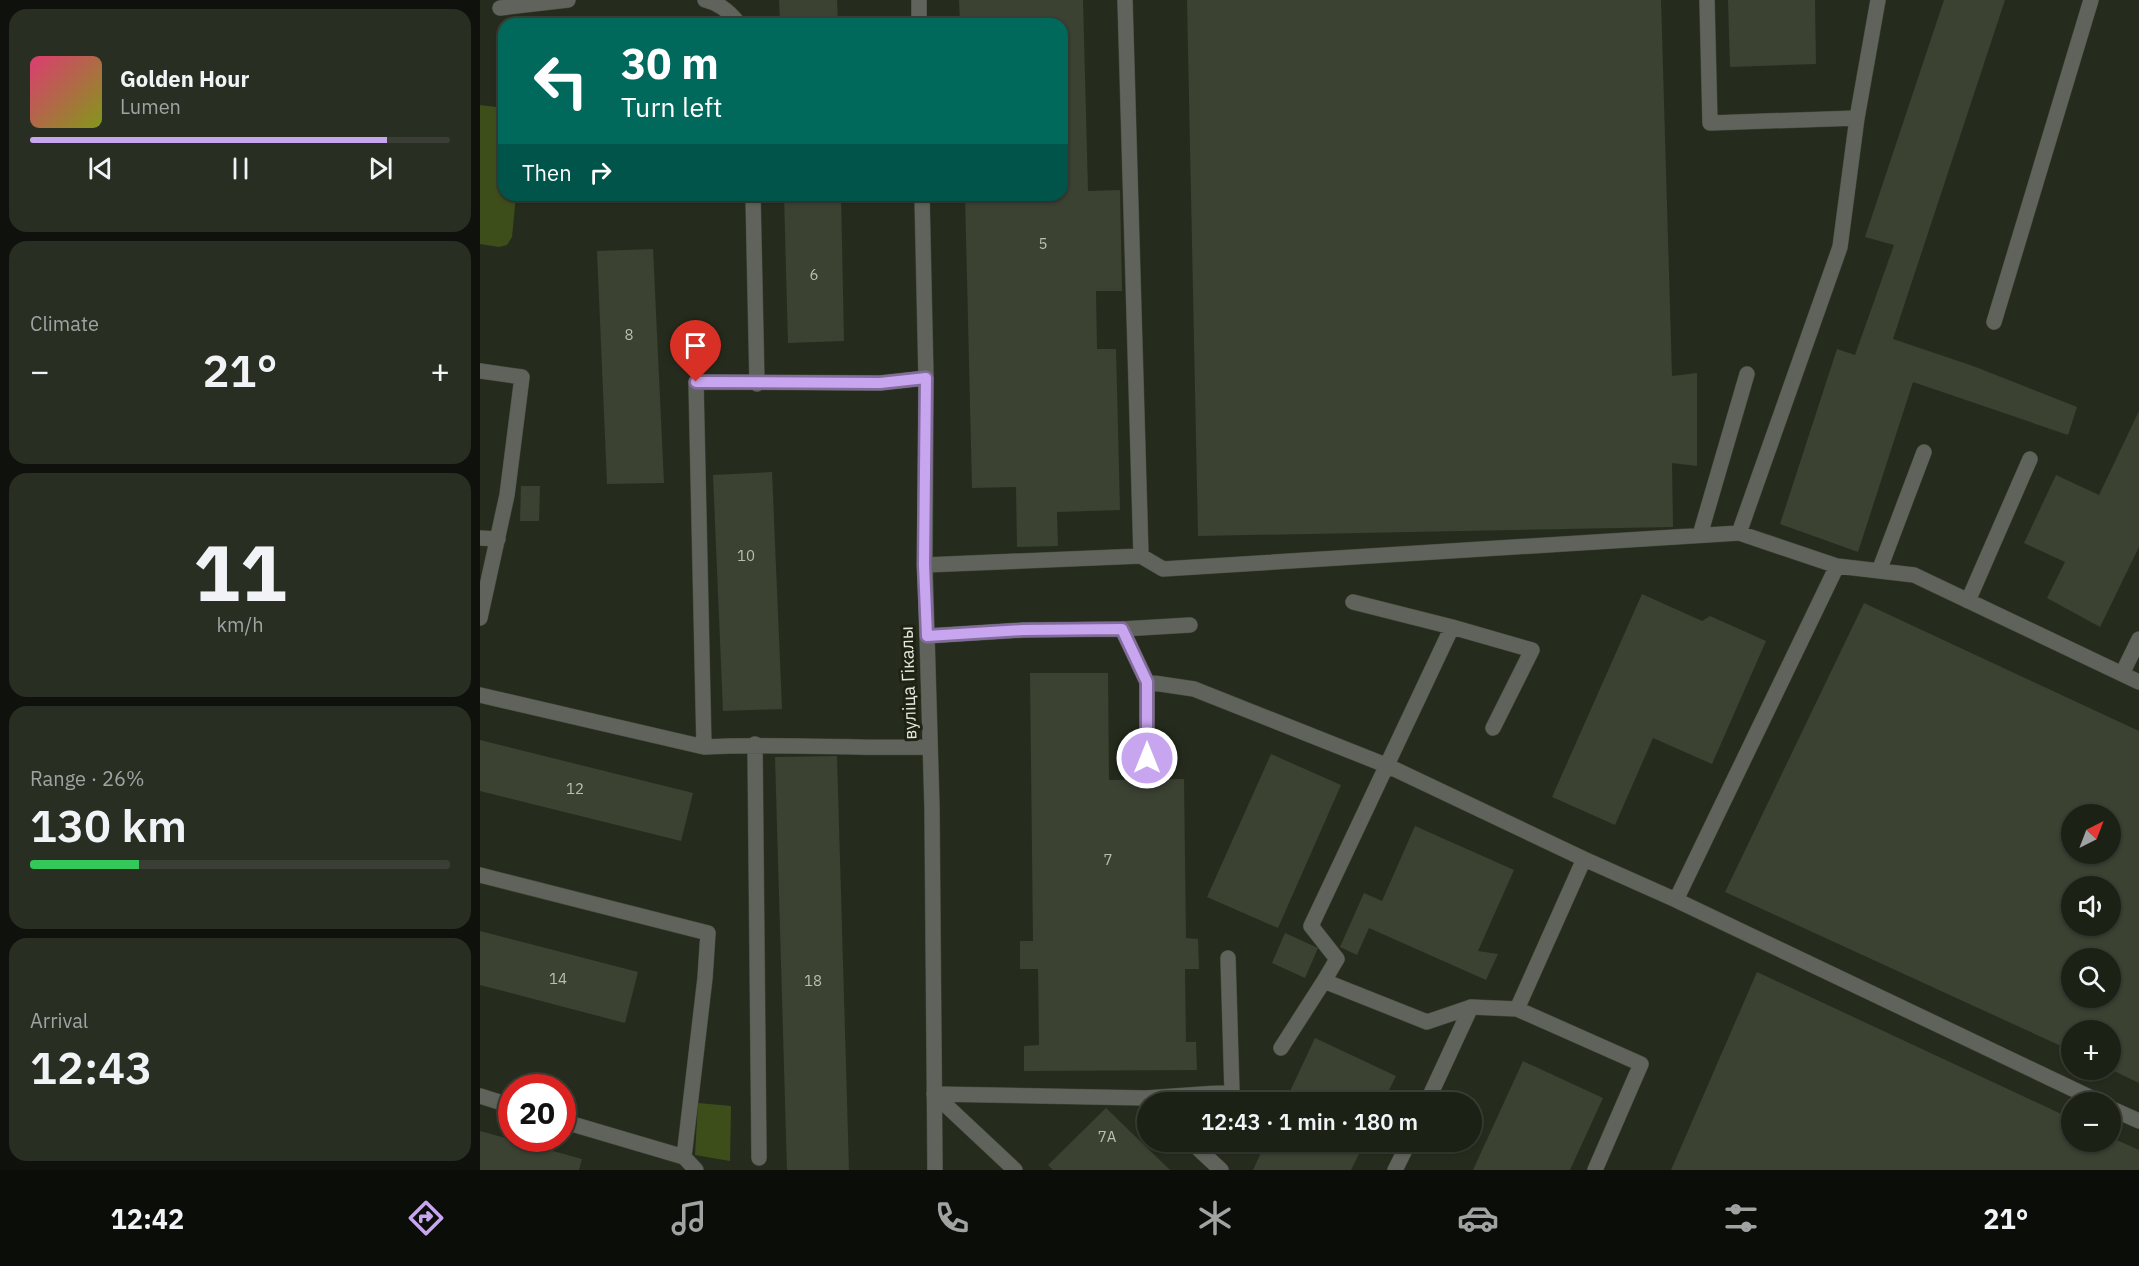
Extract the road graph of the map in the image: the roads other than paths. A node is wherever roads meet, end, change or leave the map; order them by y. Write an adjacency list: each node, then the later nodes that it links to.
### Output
1 (568, 0): 8 (street)
2 (705, 0): 9 (street)
3 (919, 0): 10 (street)
4 (1125, 0): 25 (street)
5 (1707, 0): 11 (street)
6 (1878, 0): 11 (street)
7 (2091, 0): 14 (street)
8 (500, 8)
9 (734, 18)
10 (919, 18)
11 (1857, 118): 21 (street)
12 (753, 201): 18 (street)
13 (922, 201): 17 (street, вуліца Гікалы)
14 (1994, 322)
15 (480, 370): 24 (street)
16 (1747, 374): 22 (street)
17 (926, 378): 18 (street); 26 (street, вуліца Гікалы)
18 (757, 384): 43 (street)
19 (1924, 452): 28 (street)
20 (2030, 459): 29 (street)
21 (1739, 533): 22 (street); 27 (street)
22 (1700, 536): 25 (street)
23 (480, 538): 24 (street)
24 (498, 539): 31 (street)
25 (1141, 556): 26 (street)
26 (924, 565): 35 (street, вуліца Гікалы)
27 (1837, 566): 28 (street); 49 (street)
28 (1879, 571): 29 (street)
29 (1968, 601): 37 (street)
30 (1353, 602): 33 (street)
31 (480, 618)
32 (1190, 625): 34 (street)
33 (1452, 627): 41 (street); 46 (street)
34 (1122, 629): 35 (street); 38 (street)
35 (927, 636): 44 (street, вуліца Гікалы)
36 (2139, 639): 37 (street)
37 (2122, 674): 39 (street)
38 (1147, 682): 45 (street); 46 (street)
39 (2139, 682)
40 (480, 695): 43 (street)
41 (1493, 728)
42 (755, 744): 43 (street); 44 (street); 68 (street)
43 (704, 747)
44 (930, 747): 58 (street, вуліца Гікалы)
45 (1147, 758)
46 (1388, 766): 47 (street); 51 (street)
47 (1584, 859): 49 (street); 53 (street)
48 (480, 875): 67 (street)
49 (1676, 900): 57 (street)
50 (1228, 958): 55 (street)
51 (1324, 981): 52 (street); 54 (street)
52 (1471, 1007): 53 (street); 56 (street)
53 (1517, 1009): 74 (street)
54 (1281, 1048)
55 (1232, 1092)
56 (1432, 1092)
57 (2079, 1092)
58 (934, 1094): 60 (street); 70 (street, вуліца Гікалы); 71 (street)
59 (480, 1096): 61 (street)
60 (1137, 1100)
61 (498, 1102)
62 (2121, 1113): 63 (street)
63 (2139, 1121)
64 (576, 1125): 67 (street)
65 (1202, 1152): 72 (street)
66 (1404, 1152): 73 (street)
67 (684, 1158): 69 (street)
68 (759, 1158)
69 (696, 1170)
70 (935, 1170)
71 (1014, 1170)
72 (1221, 1170)
73 (1395, 1170)
74 (1595, 1170)

